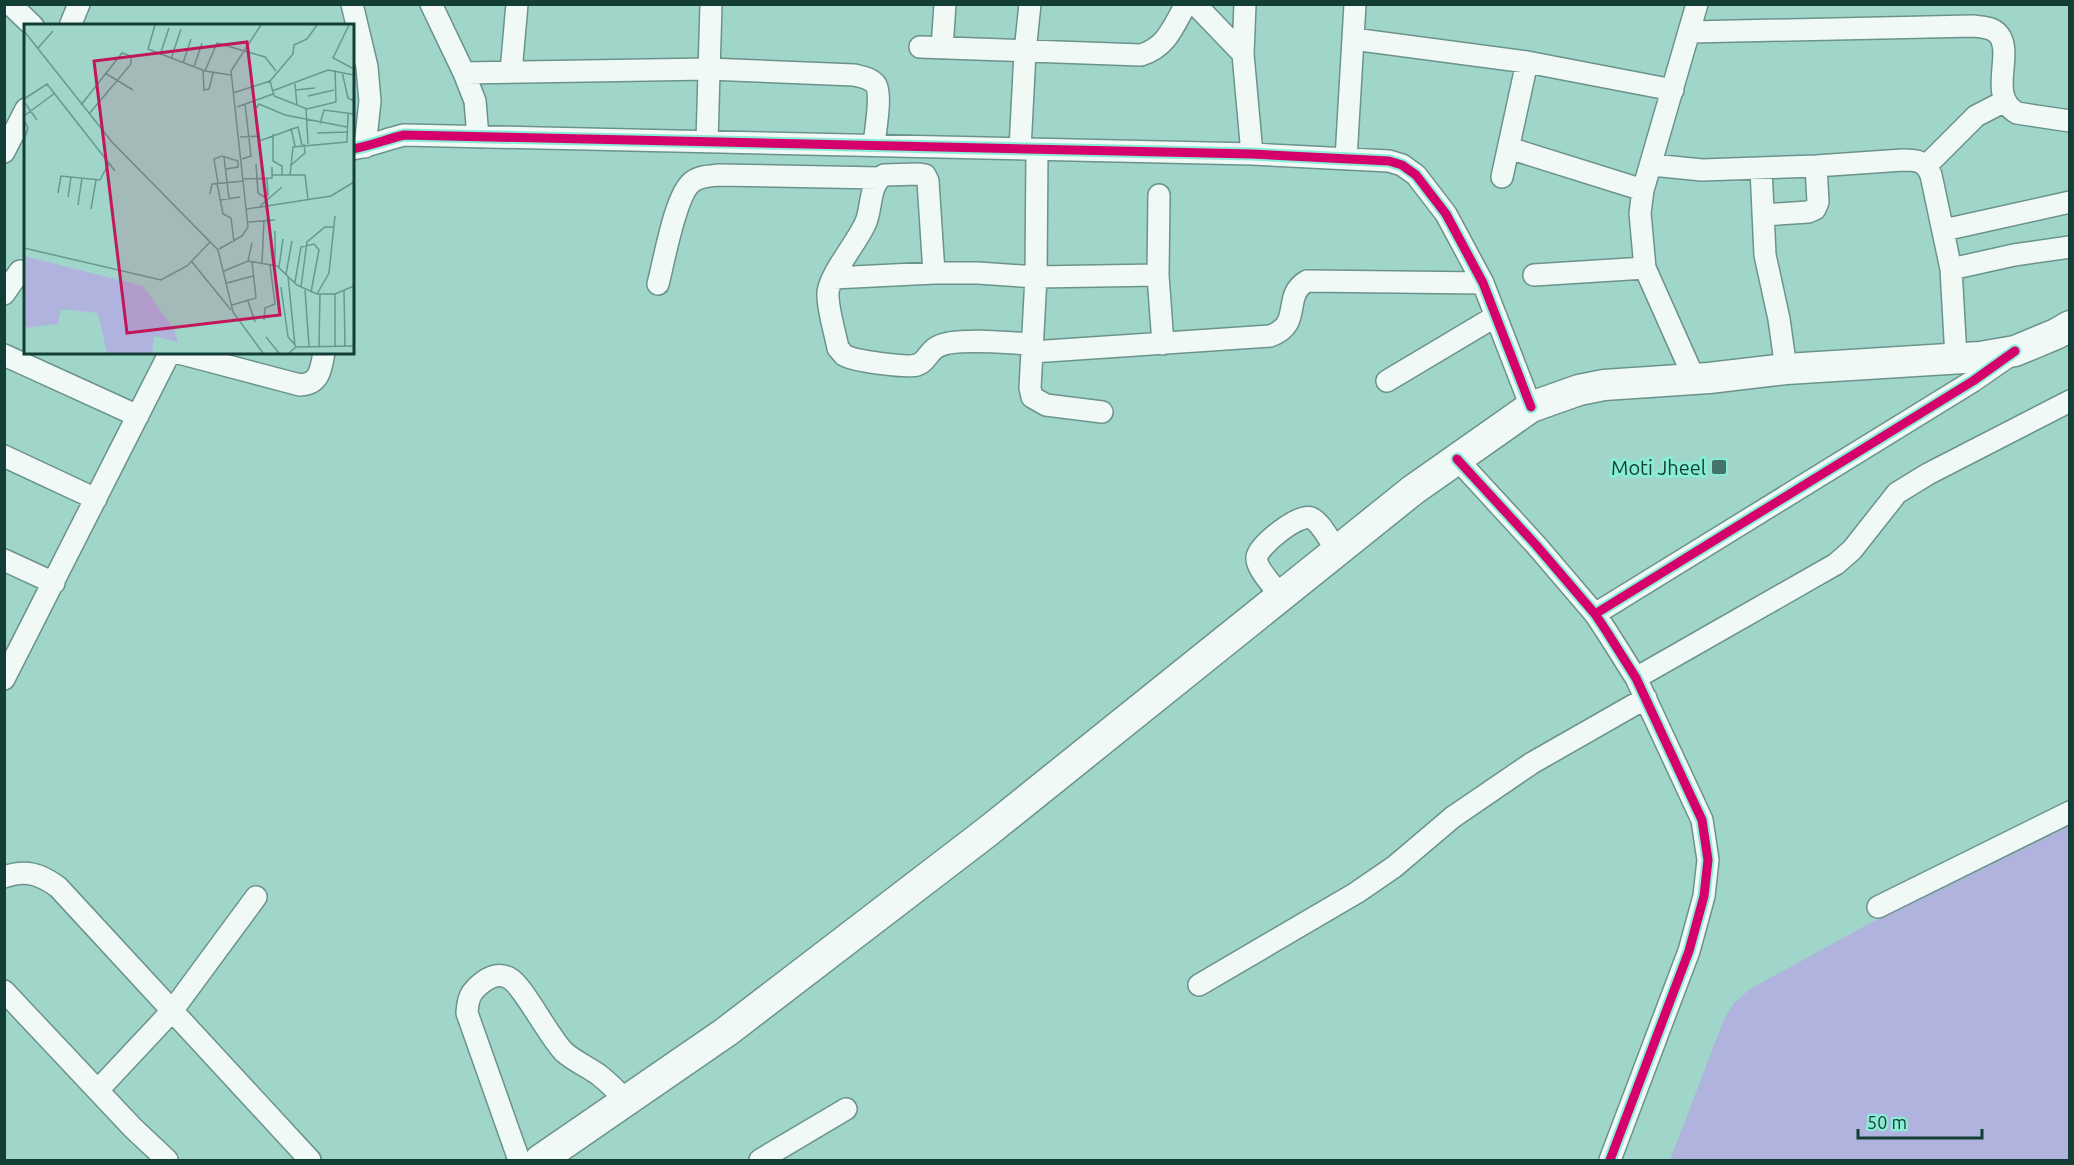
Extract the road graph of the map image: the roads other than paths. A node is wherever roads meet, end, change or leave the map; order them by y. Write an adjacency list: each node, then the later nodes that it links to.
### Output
1 (10, 4): 14 (street)
2 (79, 4): 15 (street)
3 (352, 4): 33 (street)
4 (431, 4): 25 (street)
5 (517, 4): 24 (street)
6 (711, 4): 23 (street)
7 (945, 4): 19 (street)
8 (1030, 4): 20 (street)
9 (1186, 4): 20 (street)
10 (1195, 4): 21 (street)
11 (1245, 4): 21 (street)
12 (1355, 4): 17 (street)
13 (1697, 4): 16 (street)
14 (31, 24)
15 (71, 24)
16 (1690, 32): 26 (street); 27 (street)
17 (1353, 39): 22 (street); 38 (street)
18 (920, 47): 19 (street)
19 (942, 48): 20 (street)
20 (1025, 52): 35 (street)
21 (1243, 54): 37 (street)
22 (1527, 62): 26 (street); 34 (street)
23 (709, 69): 24 (street); 31 (street); 32 (street)
24 (511, 72): 25 (street)
25 (464, 73): 30 (street)
26 (1673, 90): 39 (street)
27 (2005, 101): 29 (street); 40 (street)
28 (24, 113): 36 (street)
29 (2070, 121)
30 (478, 137): 31 (street); 33 (street)
31 (707, 141): 32 (street)
32 (883, 145): 35 (street); 43 (street)
33 (359, 148)
34 (1509, 148): 44 (street); 45 (street)
35 (1028, 150): 37 (street); 57 (street)
36 (4, 152)
37 (1252, 154): 38 (street)
38 (1346, 159): 60 (street)
39 (1652, 165): 42 (street); 45 (street)
40 (1927, 165): 41 (street); 49 (street)
41 (1816, 166): 42 (street); 48 (street)
42 (1761, 168): 48 (street)
43 (885, 176): 54 (street); 58 (street); 59 (street)
44 (1502, 177)
45 (1643, 190): 51 (street)
46 (1159, 195): 55 (street)
47 (2070, 202): 49 (street)
48 (1763, 215): 72 (street)
49 (1944, 230): 52 (street)
50 (2070, 247): 52 (street)
51 (1645, 268): 56 (street); 73 (street)
52 (1951, 268): 71 (street)
53 (17, 270): 61 (street)
54 (934, 273): 57 (street); 58 (street)
55 (1158, 275): 57 (street); 64 (street)
56 (1534, 275)
57 (1036, 277): 65 (street)
58 (833, 278): 65 (street)
59 (658, 284)
60 (1483, 284): 62 (street); 64 (street)
61 (4, 294)
62 (1496, 316): 74 (street); 76 (street)
63 (2070, 326): 66 (highway)
64 (1163, 344): 65 (street)
65 (1032, 348): 77 (street)
66 (2015, 351): 71 (highway); 86 (street)
67 (169, 354): 78 (street)
68 (183, 354): 69 (street)
69 (324, 354)
70 (4, 355): 78 (street)
71 (1956, 357): 72 (highway)
72 (1786, 369): 73 (highway)
73 (1694, 378): 76 (highway)
74 (1388, 381)
75 (2070, 401): 88 (street)
76 (1531, 407): 80 (highway)
77 (1102, 412)
78 (138, 416): 81 (street)
79 (4, 456): 81 (street)
80 (1457, 459): 82 (highway); 86 (street)
81 (96, 499): 84 (street)
82 (1337, 551): 85 (highway); 85 (street)
83 (4, 560): 84 (street)
84 (54, 583): 87 (street)
85 (1281, 596): 98 (highway)
86 (1595, 614): 88 (street)
87 (7, 670)
88 (1636, 678): 89 (street)
89 (1646, 698): 94 (street); 106 (street)
90 (2070, 812): 93 (street)
91 (4, 877): 96 (street)
92 (256, 897): 96 (street)
93 (1878, 907)
94 (1199, 985)
95 (4, 990): 97 (street)
96 (172, 1011): 97 (street); 102 (street)
97 (98, 1090): 101 (street)
98 (626, 1101): 103 (street); 104 (highway)
99 (846, 1109): 100 (street)
100 (785, 1154): 105 (street)
101 (167, 1161)
102 (310, 1161)
103 (519, 1161)
104 (540, 1161)
105 (760, 1161)
106 (1610, 1161)

